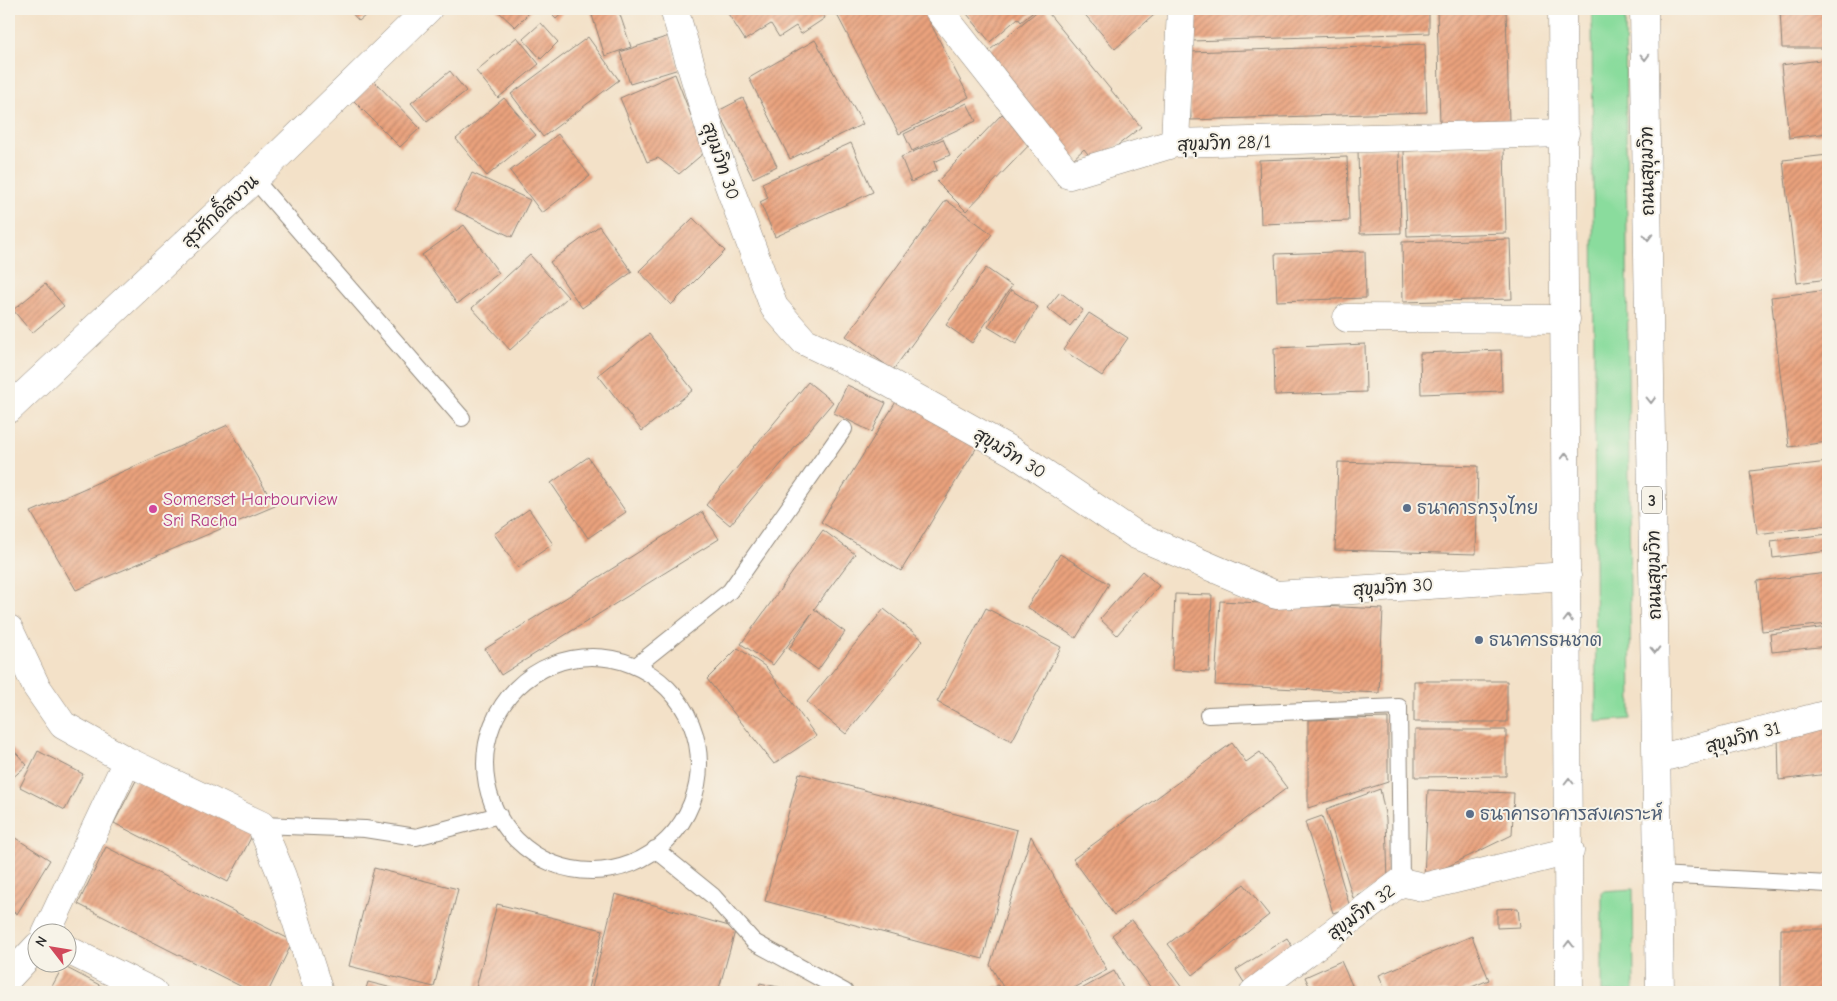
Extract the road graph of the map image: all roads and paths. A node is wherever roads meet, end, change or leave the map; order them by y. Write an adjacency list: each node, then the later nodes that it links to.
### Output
1 (428, 9): 9 (main road, สุรศักดิ์สงวน)
2 (674, 9): 15 (main road, สุขุมวิท 30)
3 (938, 9): 8 (main road, สุขุมวิท 28/1)
4 (1181, 9): 8 (main road)
5 (1562, 9): 7 (main road)
6 (1644, 9): 20 (main road, ถนนสุขุมวิท / 3, one-way to 20)
7 (1565, 133): 8 (main road, สุขุมวิท 28/1); 11 (main road)
8 (1175, 143)
9 (254, 179): 12 (main road, สุรศักดิ์สงวน); 13 (lane)
10 (1347, 318): 11 (main road)
11 (1566, 319): 15 (main road, one-way to 11)
12 (9, 409)
13 (462, 418)
14 (844, 429): 17 (lane)
15 (1567, 576): 25 (main road, one-way to 15)
16 (9, 629): 21 (main road)
17 (636, 666): 22 (lane); 24 (lane)
18 (1828, 714): 20 (main road, สุขุมวิท 31)
19 (1208, 715): 27 (lane)
20 (1657, 759): 26 (main road, ถนนสุขุมวิท / 3)
21 (127, 761): 23 (main road); 29 (main road)
22 (499, 815): 23 (lane); 24 (lane)
23 (261, 825): 34 (main road)
24 (655, 849): 35 (lane)
25 (1570, 851): 27 (main road, สุขุมวิท 32); 37 (main road, one-way to 25)
26 (1658, 875): 28 (lane); 38 (main road, ถนนสุขุมวิท / 3)
27 (1401, 882): 36 (main road, สุขุมวิท 32)
28 (1828, 884)
29 (51, 924)
30 (78, 955): 33 (main road)
31 (28, 957): 32 (main road)
32 (9, 977)
33 (153, 992)
34 (319, 992)
35 (844, 992)
36 (1254, 992)
37 (1569, 992)
38 (1660, 992)

